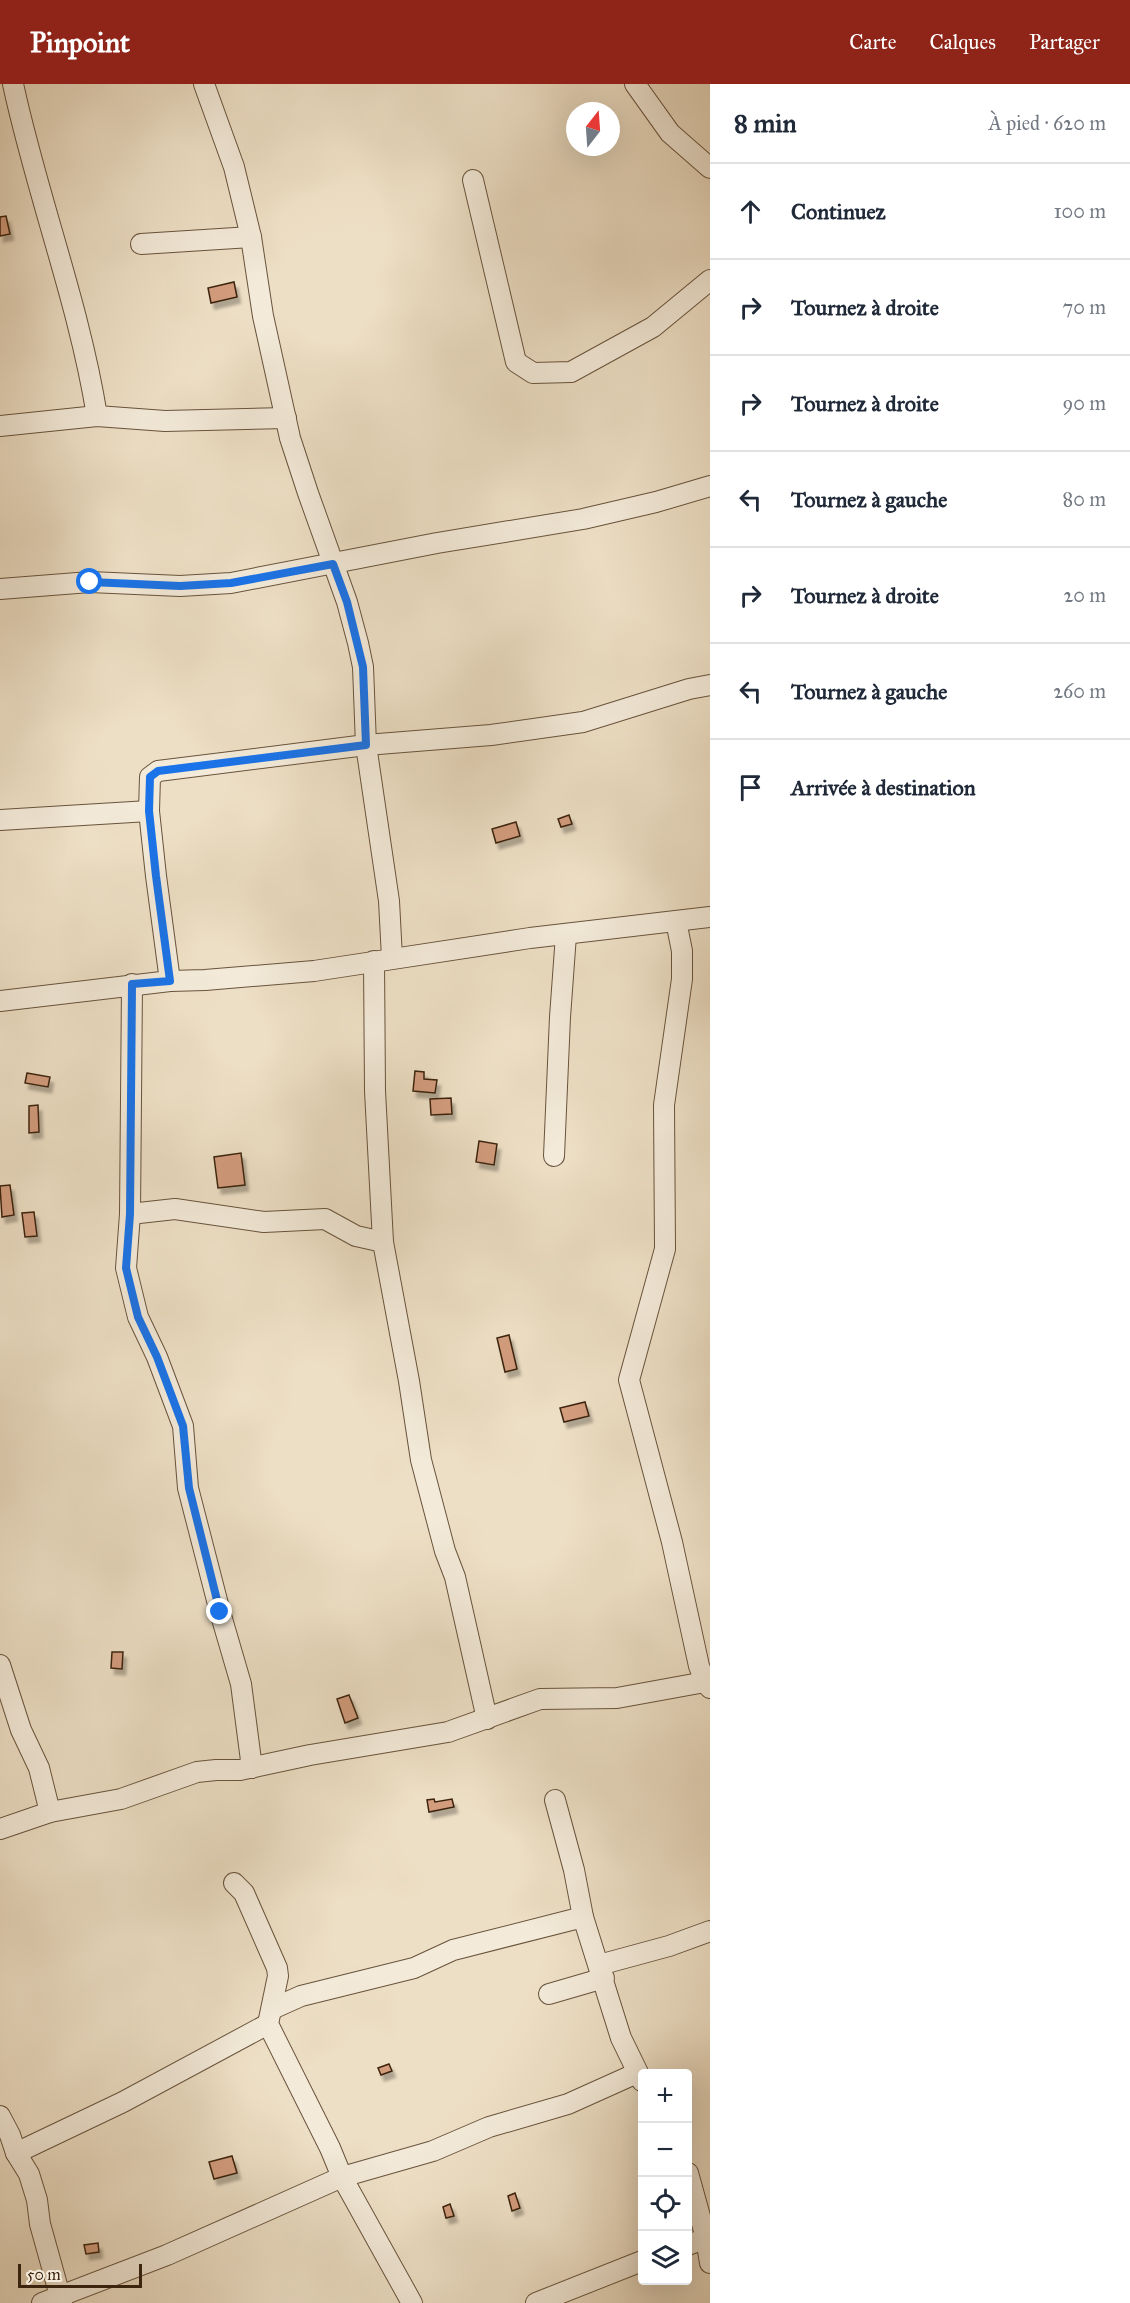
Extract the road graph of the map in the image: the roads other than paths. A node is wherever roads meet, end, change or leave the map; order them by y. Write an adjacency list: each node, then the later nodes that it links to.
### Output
1 (13, 84): 9 (street)
2 (204, 84): 6 (street)
3 (635, 84): 4 (street)
4 (710, 168)
5 (473, 180): 8 (street)
6 (251, 237): 7 (street); 10 (street)
7 (141, 244)
8 (710, 280)
9 (97, 416): 10 (street); 11 (street)
10 (286, 418): 13 (street)
11 (0, 426)
12 (710, 486): 13 (street)
13 (333, 564): 14 (street); 16 (street)
14 (0, 589)
15 (710, 685): 16 (street)
16 (366, 745): 17 (street); 22 (street)
17 (149, 811): 18 (street); 23 (street)
18 (0, 820)
19 (710, 917): 20 (street)
20 (676, 921): 21 (street); 30 (street)
21 (566, 935): 22 (street); 26 (street)
22 (383, 960): 23 (street); 28 (street)
23 (170, 981): 24 (street)
24 (132, 984): 25 (street); 27 (street)
25 (0, 1001)
26 (554, 1156)
27 (130, 1214): 28 (street); 32 (street)
28 (383, 1242): 31 (street)
29 (0, 1665): 34 (street)
30 (707, 1685): 31 (street)
31 (487, 1719): 32 (street)
32 (252, 1768): 34 (street)
33 (555, 1800): 37 (street)
34 (50, 1812): 35 (street)
35 (0, 1829)
36 (234, 1883): 41 (street)
37 (582, 1917): 39 (street); 41 (street)
38 (710, 1931): 39 (street)
39 (601, 1972): 40 (street); 42 (street)
40 (549, 1994)
41 (270, 2017): 45 (street); 46 (street)
42 (638, 2073)
43 (638, 2078): 46 (street)
44 (0, 2116): 45 (street)
45 (16, 2153): 52 (street)
46 (342, 2177): 52 (street); 53 (street)
47 (688, 2177): 48 (street)
48 (706, 2238): 49 (street); 51 (street)
49 (692, 2243)
50 (638, 2262): 54 (street)
51 (710, 2263)
52 (54, 2301)
53 (412, 2303)
54 (536, 2303)

